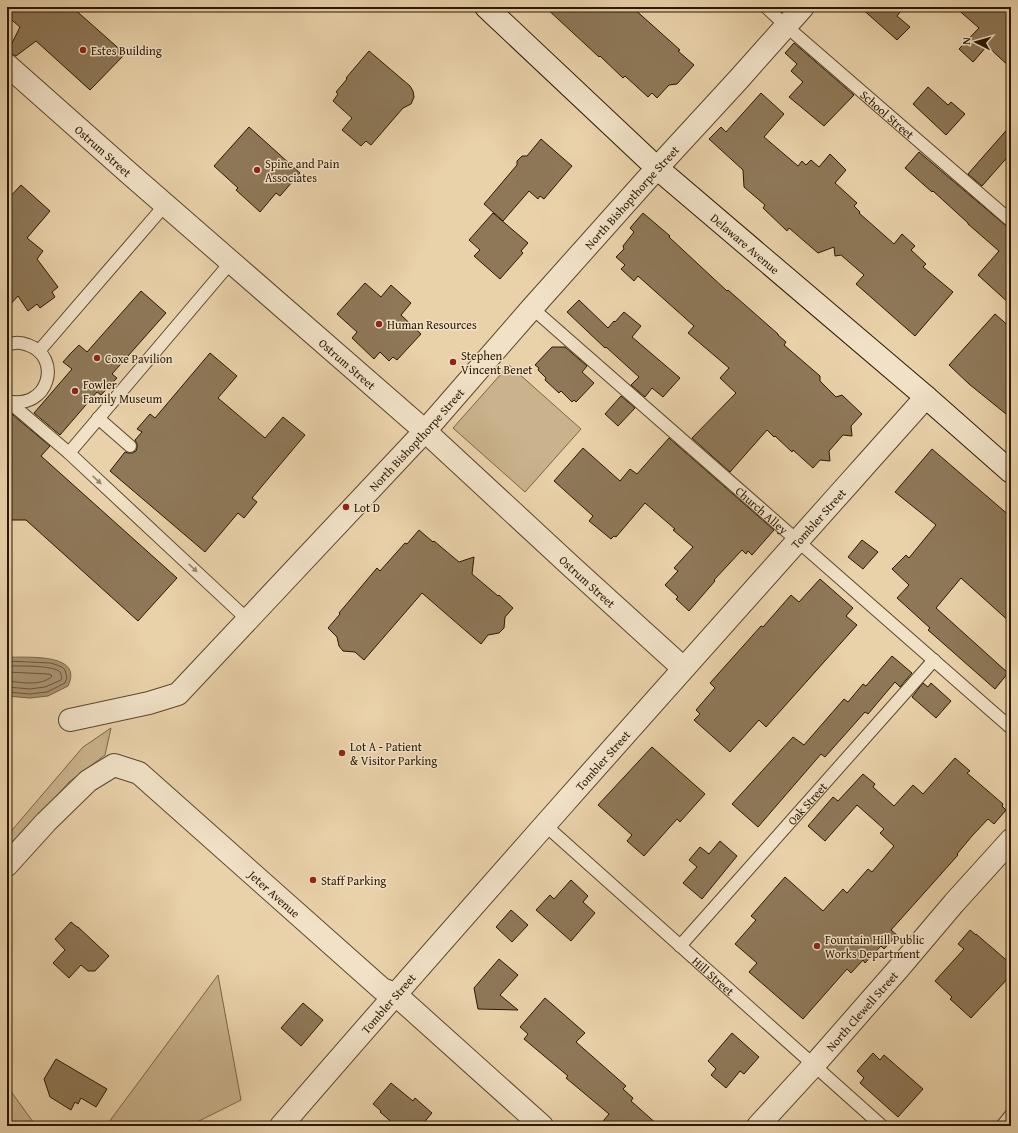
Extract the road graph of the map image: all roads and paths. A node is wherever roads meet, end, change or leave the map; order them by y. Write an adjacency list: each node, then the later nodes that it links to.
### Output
1 (486, 7): 6 (street, Delaware Avenue)
2 (766, 7): 4 (lane, School Street)
3 (803, 7): 4 (street, North Bishopthorpe Street)
4 (786, 26): 6 (street, North Bishopthorpe Street); 8 (lane, School Street)
5 (7, 65): 7 (street, Ostrum Street)
6 (657, 168): 10 (street, North Bishopthorpe Street); 13 (street, Delaware Avenue)
7 (165, 204): 9 (street, Ostrum Street); 12 (lane)
8 (1011, 220)
9 (231, 262): 15 (lane); 16 (street, Ostrum Street)
10 (532, 308): 16 (street, North Bishopthorpe Street); 20 (lane, Church Alley)
11 (7, 345): 12 (lane)
12 (39, 351): 14 (lane)
13 (926, 397): 19 (street, Delaware Avenue); 20 (street, Tombler Street)
14 (7, 401): 18 (lane)
15 (98, 418): 17 (lane); 18 (lane)
16 (425, 431): 21 (street, North Bishopthorpe Street); 23 (street, Ostrum Street)
17 (130, 446)
18 (69, 454): 21 (lane, one-way to 21)
19 (1011, 472)
20 (798, 541): 22 (lane, Church Alley); 23 (street, Tombler Street)
21 (248, 620): 24 (street, North Bishopthorpe Street)
22 (934, 660): 25 (lane, Church Alley); 29 (lane, Oak Street)
23 (683, 668): 26 (street, Tombler Street)
24 (70, 720)
25 (1011, 728)
26 (545, 825): 29 (lane, Hill Street); 30 (street, Tombler Street)
27 (1011, 840): 31 (street, North Clewell Street)
28 (7, 864): 30 (street, Jeter Avenue)
29 (680, 946): 31 (lane, Hill Street)
30 (395, 994): 33 (street, Tombler Street); 34 (street, Jeter Avenue)
31 (814, 1065): 35 (street, North Clewell Street); 36 (lane, Hill Street)
32 (1011, 1116): 37 (lane)
33 (281, 1126)
34 (542, 1126)
35 (758, 1126)
36 (882, 1126)
37 (1002, 1126)

